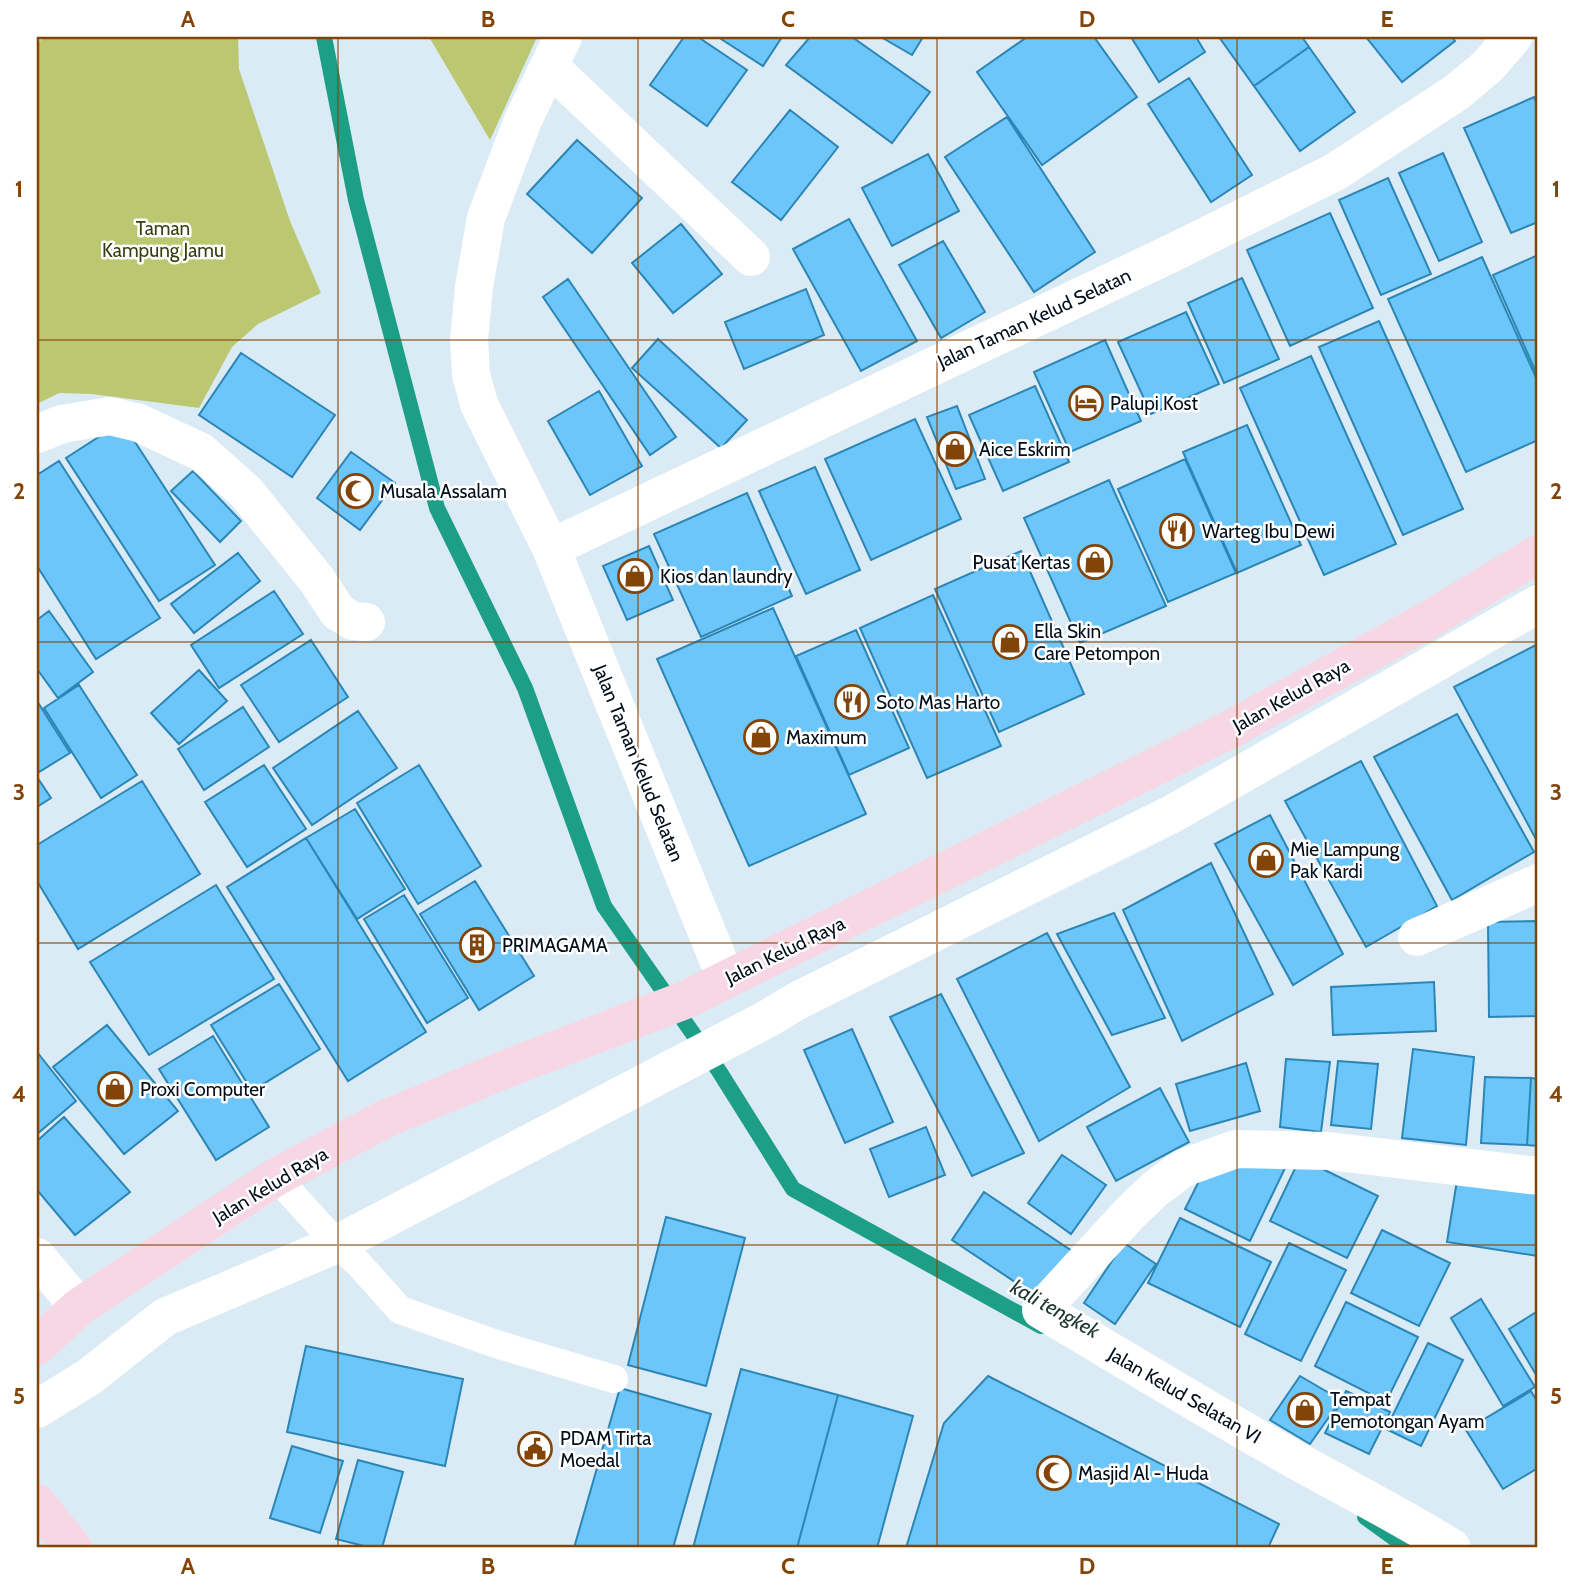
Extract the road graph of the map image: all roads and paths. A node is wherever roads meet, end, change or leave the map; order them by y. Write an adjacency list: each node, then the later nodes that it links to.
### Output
1 (1497, 43): 5 (street, Jalan Taman Kelud Selatan)
2 (556, 51): 3 (street); 5 (street, Jalan Taman Kelud Selatan)
3 (751, 257)
4 (37, 434): 8 (street)
5 (551, 548): 11 (street, Jalan Taman Kelud Selatan)
6 (1538, 554): 11 (main road, Jalan Kelud Raya)
7 (1538, 604): 14 (street)
8 (366, 622)
9 (1538, 883): 10 (street)
10 (1417, 937)
11 (726, 979): 13 (main road, Jalan Kelud Raya)
12 (1538, 1176): 22 (street, Jalan Kelud Selatan VI)
13 (276, 1177): 14 (lane); 16 (main road, Jalan Kelud Raya)
14 (337, 1244): 18 (lane); 19 (street)
15 (37, 1257): 16 (street)
16 (79, 1307): 17 (main road, Jalan Kelud Raya)
17 (37, 1346)
18 (614, 1378)
19 (37, 1409)
20 (37, 1503): 21 (main road)
21 (73, 1548)
22 (1452, 1548)

